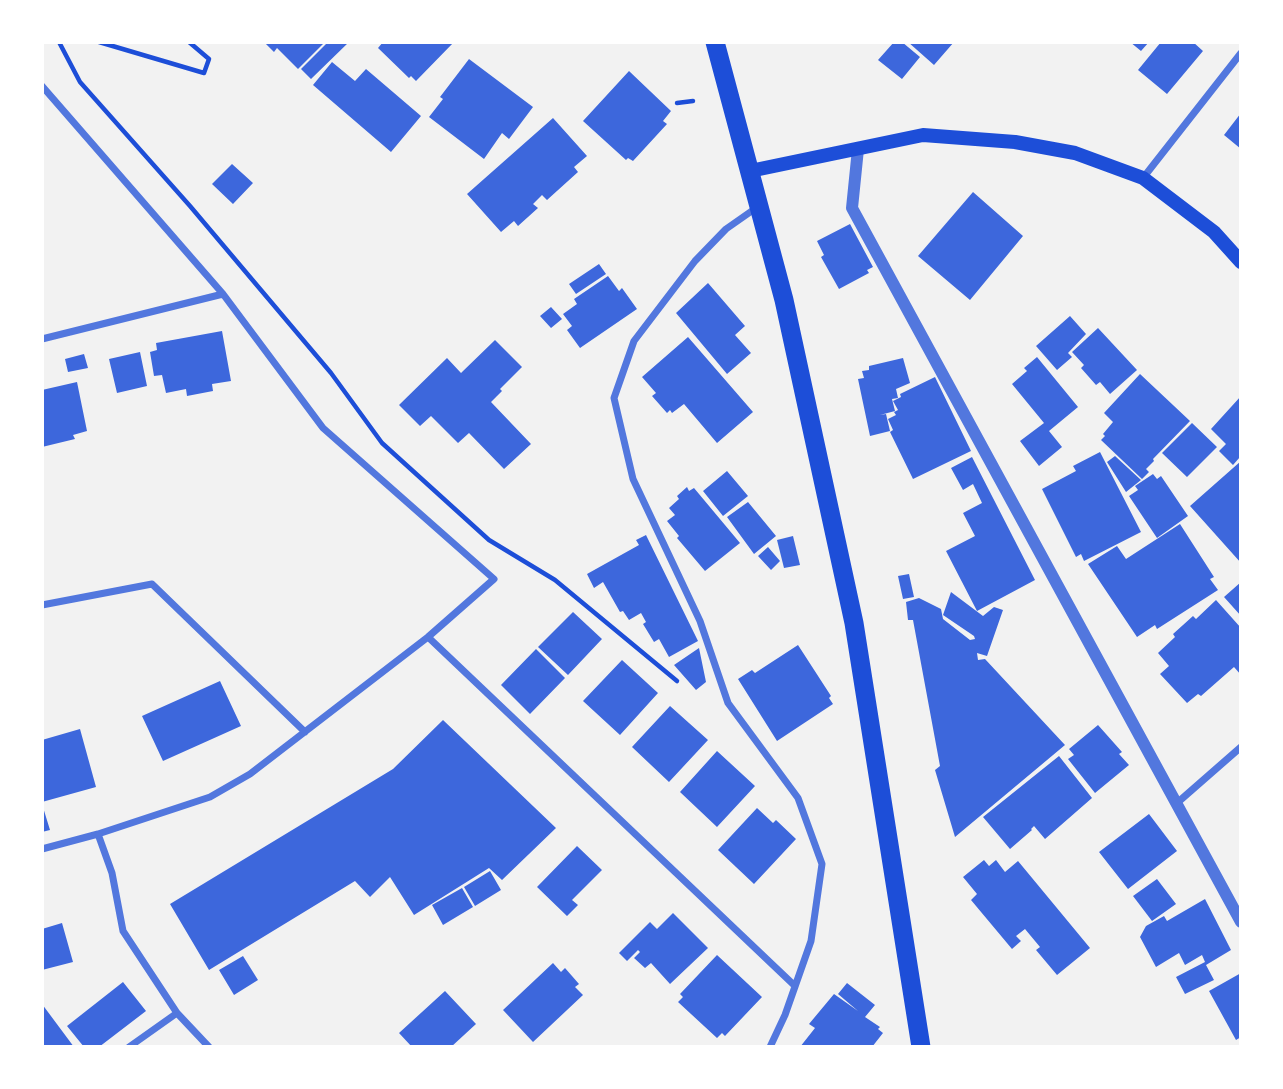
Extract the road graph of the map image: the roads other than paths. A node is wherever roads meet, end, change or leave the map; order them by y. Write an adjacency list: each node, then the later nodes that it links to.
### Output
1 (715, 42): 5 (highway)
2 (1241, 53): 6 (street)
3 (42, 86): 9 (street)
4 (858, 149): 5 (main road); 6 (main road); 15 (street)
5 (750, 171): 7 (highway)
6 (1143, 178): 8 (main road)
7 (759, 205): 19 (street); 24 (highway)
8 (1241, 262)
9 (223, 294): 10 (street); 12 (street)
10 (42, 339)
11 (42, 605): 13 (street)
12 (428, 637): 13 (street); 19 (street)
13 (305, 732): 16 (street)
14 (1241, 747): 15 (street)
15 (1177, 803): 18 (street)
16 (98, 834): 17 (street); 20 (street)
17 (42, 849)
18 (1241, 922)
19 (795, 986): 23 (street)
20 (177, 1013): 21 (street); 22 (street)
21 (128, 1047)
22 (209, 1047)
23 (770, 1047)
24 (921, 1047)

